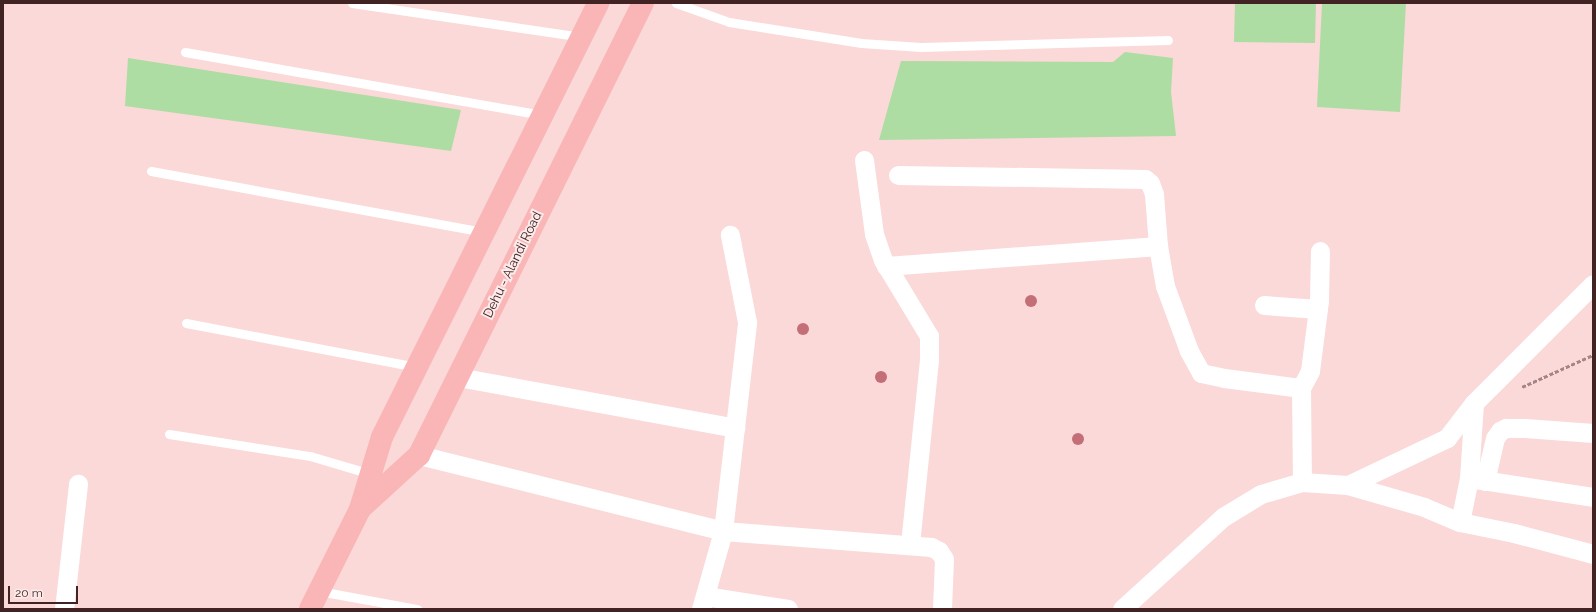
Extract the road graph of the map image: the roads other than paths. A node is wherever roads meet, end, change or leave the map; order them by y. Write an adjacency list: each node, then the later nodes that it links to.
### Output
1 (352, 3): 5 (lane)
2 (598, 3): 5 (main road, Dehu - Alandi Road)
3 (643, 3): 22 (main road, Dehu - Alandi Road)
4 (676, 3): 6 (lane)
5 (581, 37): 8 (main road, Dehu - Alandi Road)
6 (1168, 40)
7 (184, 52): 8 (lane)
8 (542, 115): 12 (main road, Dehu - Alandi Road)
9 (864, 160): 16 (street)
10 (150, 171): 12 (lane)
11 (898, 175): 14 (street)
12 (484, 232): 21 (main road, Dehu - Alandi Road)
13 (730, 235): 25 (street)
14 (1158, 246): 16 (street); 23 (street)
15 (1320, 251): 19 (street)
16 (886, 266): 38 (street)
17 (1593, 284): 24 (street)
18 (1264, 305): 19 (street)
19 (1318, 309): 23 (street)
20 (186, 323): 21 (lane)
21 (417, 367): 29 (main road, Dehu - Alandi Road)
22 (458, 377): 25 (street); 28 (main road, Dehu - Alandi Road)
23 (1301, 388): 31 (street)
24 (1474, 403): 30 (street); 33 (street)
25 (735, 428): 37 (street)
26 (169, 434): 29 (lane)
27 (1593, 434): 30 (street)
28 (419, 455): 35 (main road, Dehu - Alandi Road); 37 (street)
29 (371, 474): 35 (main road, Dehu - Alandi Road)
30 (1477, 480): 34 (street); 36 (street)
31 (1302, 482): 33 (street); 46 (street)
32 (78, 484): 42 (street)
33 (1348, 485): 36 (street)
34 (1593, 498)
35 (360, 509): 40 (main road, Dehu - Alandi Road)
36 (1460, 522): 39 (street)
37 (724, 531): 38 (street); 41 (street)
38 (910, 545): 45 (street)
39 (1593, 554)
40 (315, 600): 43 (lane)
41 (703, 602): 44 (street)
42 (64, 609)
43 (417, 609)
44 (788, 609)
45 (942, 609)
46 (1122, 609)

